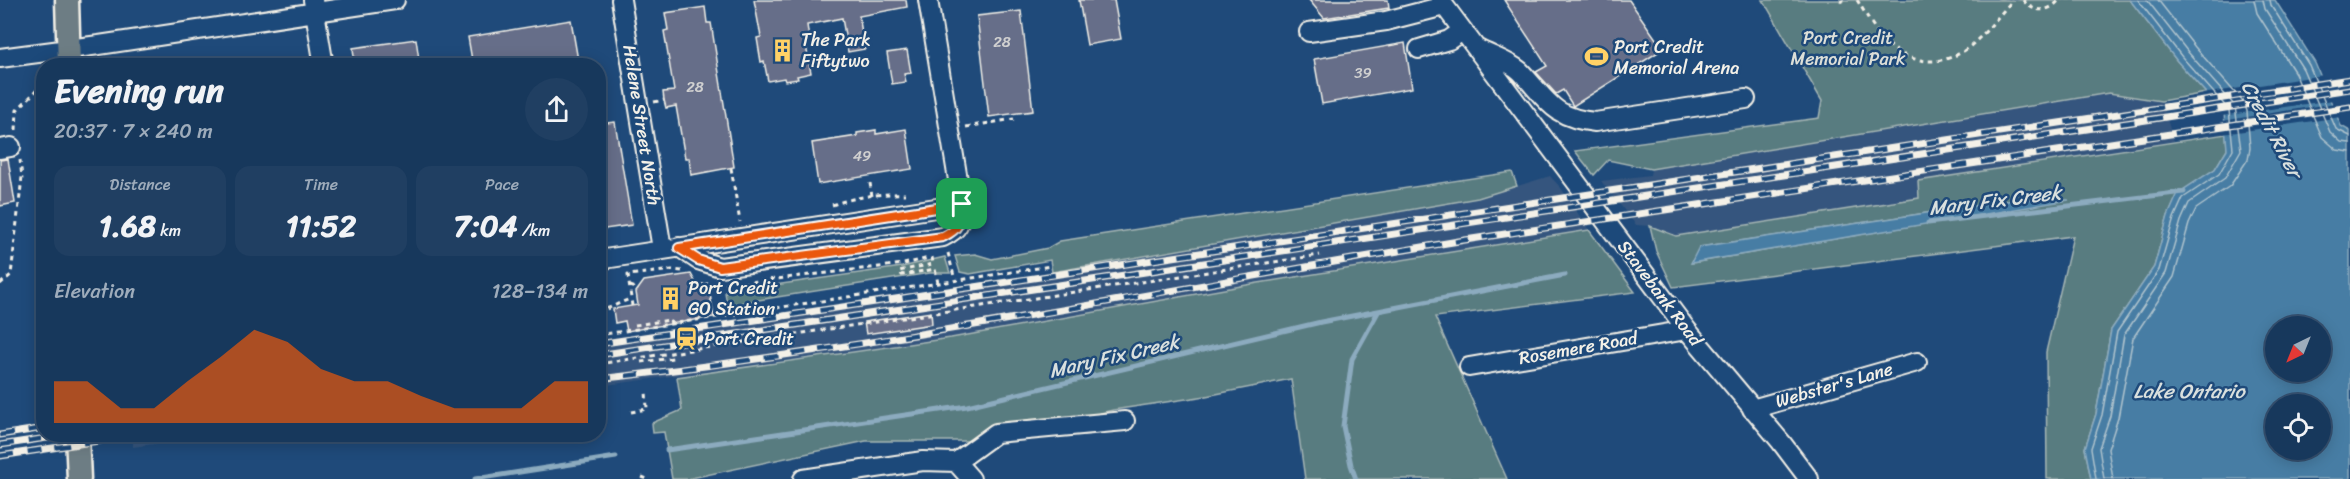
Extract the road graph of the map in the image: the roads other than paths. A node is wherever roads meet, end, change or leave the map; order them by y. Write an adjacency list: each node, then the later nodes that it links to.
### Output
1 (67, 0): 11 (main road)
2 (395, 0): 6 (street)
3 (621, 0): 16 (street, Helene Street North)
4 (928, 0): 15 (street)
5 (1442, 3): 7 (street, Stavebank Road); 8 (street)
6 (314, 6): 11 (street); 13 (street)
7 (1462, 31): 9 (street, Stavebank Road); 10 (street)
8 (1309, 32)
9 (1474, 47): 14 (street); 18 (street, Stavebank Road)
10 (1419, 49)
11 (69, 57): 12 (street)
12 (0, 58)
13 (323, 58)
14 (1746, 99)
15 (962, 204): 16 (street); 16 (street)
16 (671, 248): 17 (street)
17 (606, 259)
18 (1687, 330): 20 (street, Rosemere Road); 21 (street, Stavebank Road)
19 (1917, 362): 21 (street, Webster's Lane)
20 (1469, 367)
21 (1752, 409): 28 (street, Stavebank Road)
22 (1125, 421): 24 (street)
23 (77, 442): 25 (main road)
24 (956, 462): 26 (street); 27 (street)
25 (79, 479)
26 (803, 479)
27 (971, 479)
28 (1809, 479)

